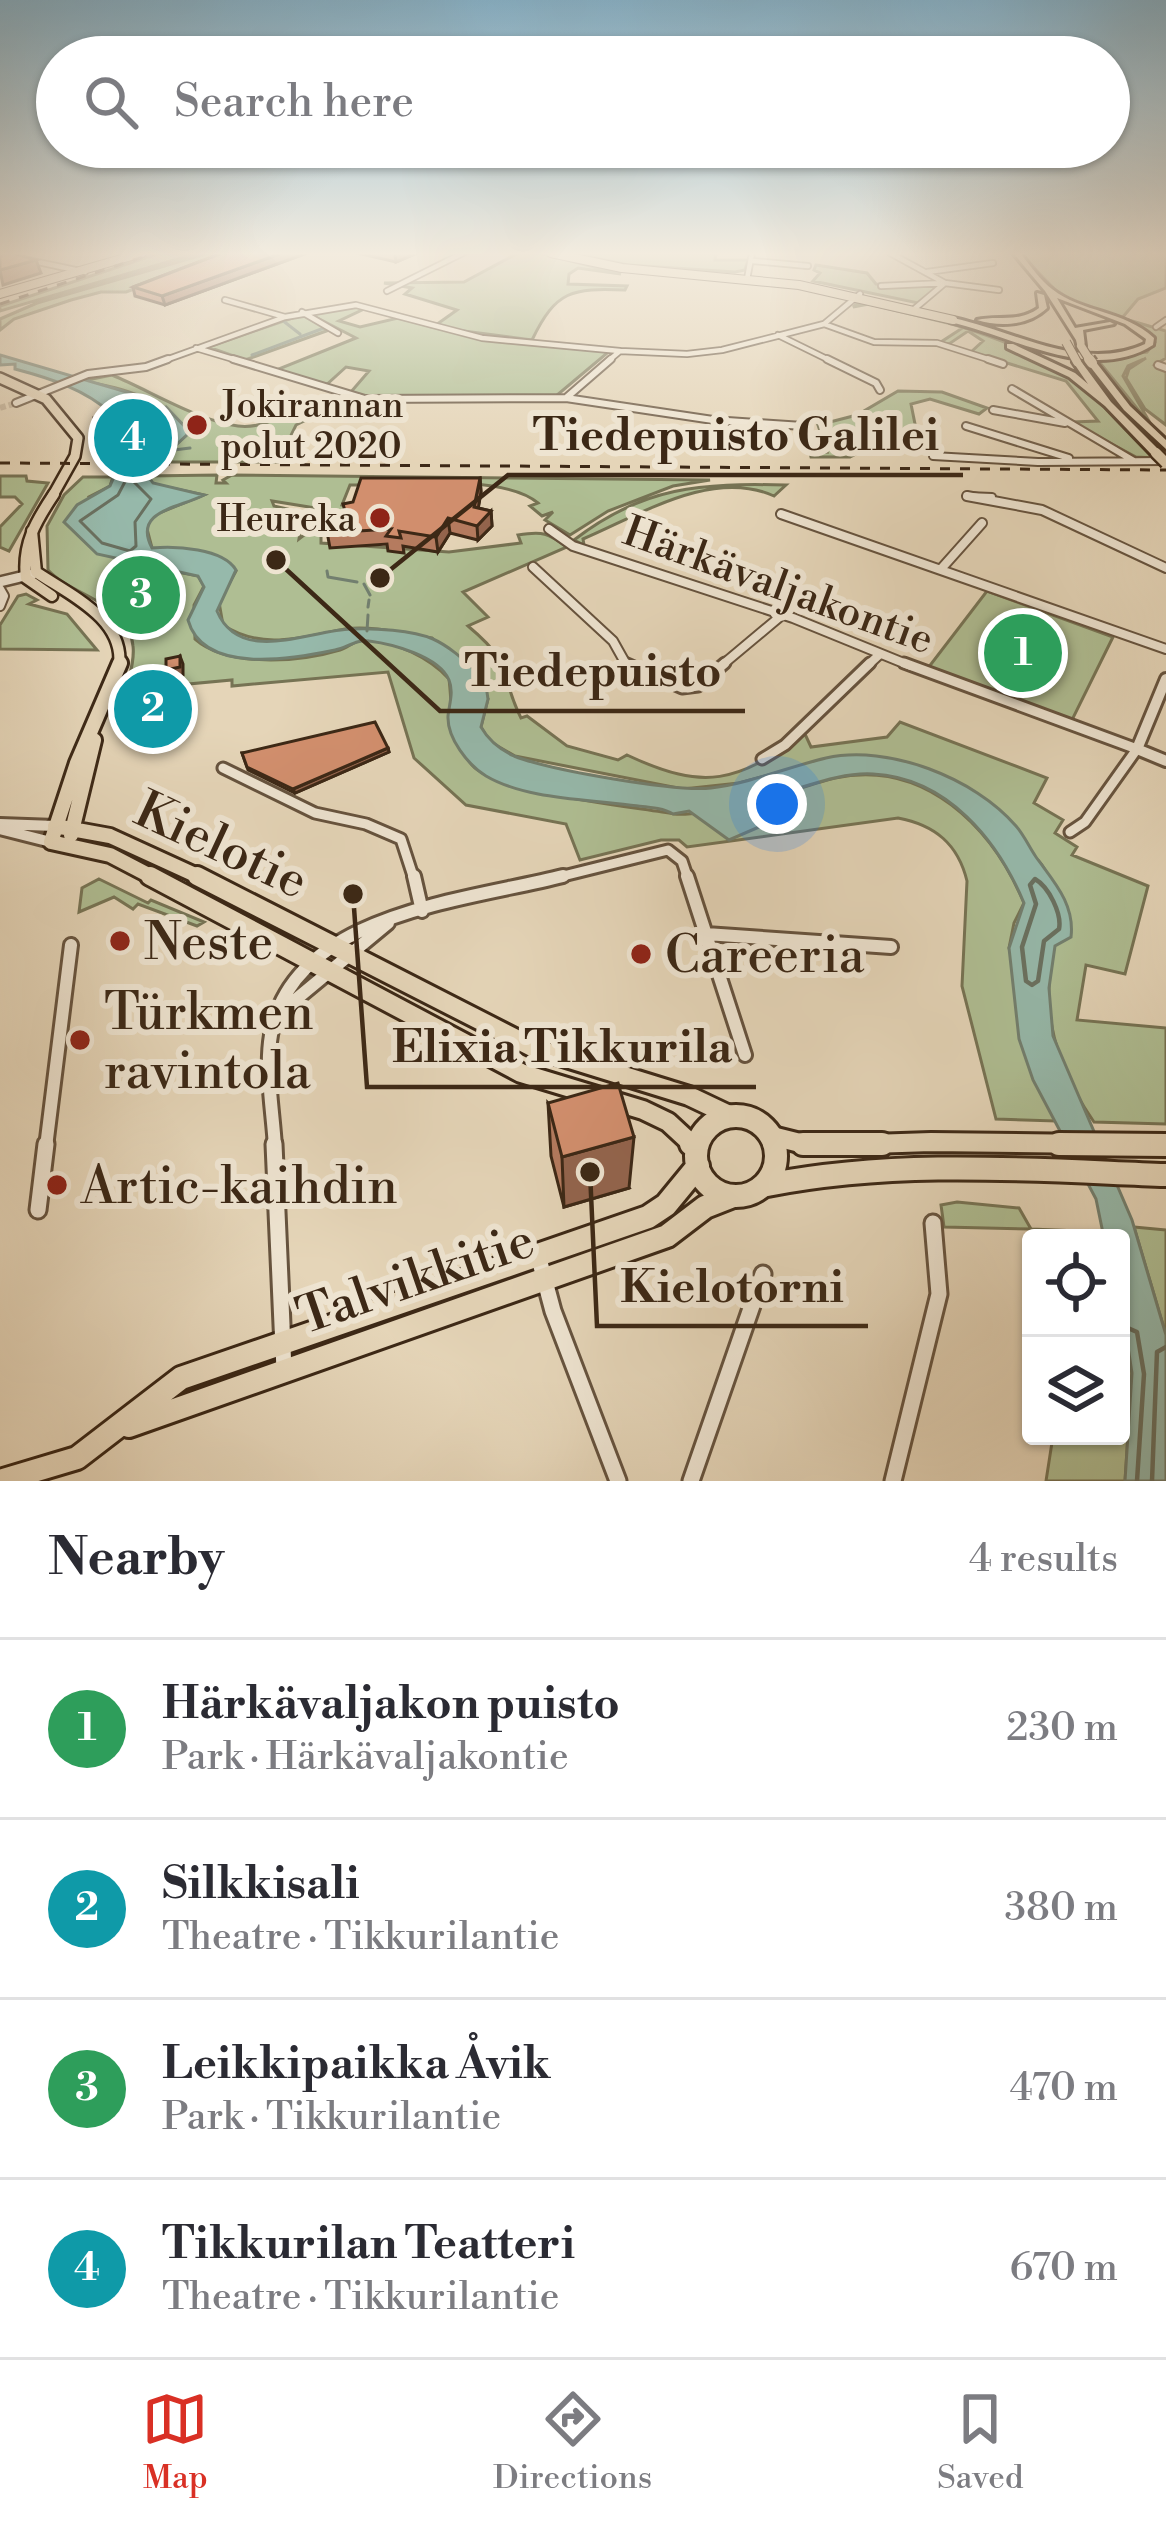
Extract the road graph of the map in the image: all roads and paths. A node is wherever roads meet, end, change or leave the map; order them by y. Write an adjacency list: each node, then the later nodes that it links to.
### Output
1 (270, 322): 14 (street)
2 (319, 322): 11 (street)
3 (427, 322): 15 (street)
4 (963, 322): 23 (highway)
5 (968, 322): 13 (highway)
6 (969, 322): 9 (highway)
7 (1057, 322): 23 (highway, bridge)
8 (1065, 322): 13 (highway)
9 (1123, 322)
10 (824, 324): 12 (street); 16 (street)
11 (338, 333)
12 (778, 335): 15 (street); 19 (street)
13 (1081, 346): 29 (highway, bridge)
14 (196, 348): 20 (street); 21 (street)
15 (620, 351): 21 (street)
16 (1003, 364)
17 (0, 381): 20 (main road)
18 (1012, 389): 25 (street)
19 (880, 390)
20 (35, 395): 22 (street); 39 (main road)
21 (566, 398): 26 (street)
22 (16, 403)
23 (1108, 404): 29 (highway)
24 (993, 410): 25 (street)
25 (1071, 423): 30 (street)
26 (802, 426)
27 (966, 426): 31 (street)
28 (933, 456): 31 (street)
29 (1163, 456): 30 (street)
30 (1134, 461): 31 (street)
31 (1079, 462)
32 (967, 496): 37 (street)
33 (782, 514): 38 (street)
34 (982, 523): 38 (street)
35 (549, 529): 42 (street, Härkävaljakontie)
36 (533, 567): 42 (street)
37 (1166, 568)
38 (941, 569): 43 (street)
39 (28, 574): 40 (street); 52 (main road)
40 (0, 582): 41 (street)
41 (0, 606)
42 (782, 614): 44 (street, Härkävaljakontie)
43 (1166, 649)
44 (880, 654): 46 (street, Härkävaljakontie); 47 (street)
45 (1166, 679): 46 (street)
46 (1137, 749): 48 (street, Härkävaljakontie); 51 (street)
47 (762, 759)
48 (1166, 761)
49 (223, 768): 53 (street)
50 (0, 826): 52 (street, Kielotie)
51 (1070, 832)
52 (62, 835): 58 (main road, Kielotie); 59 (main road, Kielotie)
53 (422, 911): 54 (street); 55 (street)
54 (389, 922): 58 (street); 58 (street)
55 (706, 934): 57 (street); 60 (street)
56 (70, 945): 68 (street)
57 (891, 946)
58 (340, 948): 59 (street); 59 (street); 61 (main road, Kielotie)
59 (322, 965): 64 (main road, Kielotie); 73 (street)
60 (745, 1055)
61 (729, 1114): 62 (main road); 64 (main road)
62 (768, 1136): 63 (main road); 66 (main road)
63 (1166, 1145)
64 (697, 1157): 67 (main road); 70 (main road, Talvikkitie)
65 (1166, 1175): 66 (main road)
66 (767, 1185): 67 (main road)
67 (733, 1196): 72 (main road, Talvikkitie)
68 (38, 1210)
69 (933, 1223): 79 (street)
70 (538, 1255): 72 (street); 73 (main road, Talvikkitie)
71 (763, 1274): 78 (street)
72 (543, 1279): 74 (main road, Talvikkitie); 77 (street)
73 (283, 1344): 74 (street); 75 (main road, Talvikkitie)
74 (284, 1370): 75 (main road, Talvikkitie)
75 (120, 1430): 76 (main road, Talvikkitie)
76 (0, 1481)
77 (617, 1481)
78 (691, 1481)
79 (893, 1481)

